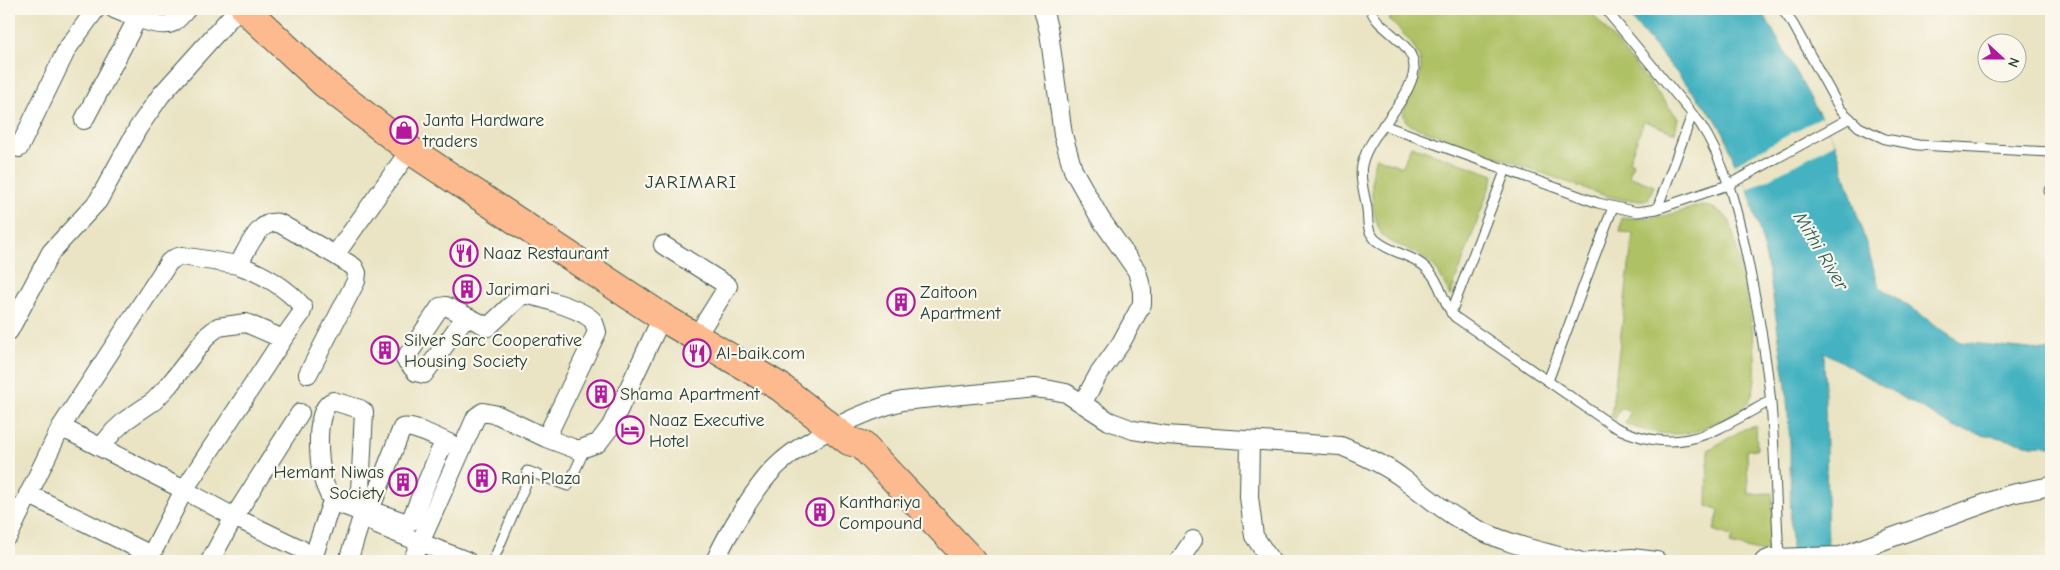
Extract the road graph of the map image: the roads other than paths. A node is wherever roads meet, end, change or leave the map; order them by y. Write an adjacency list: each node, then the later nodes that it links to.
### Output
1 (96, 9): 15 (street)
2 (114, 9): 10 (street)
3 (187, 9): 10 (street)
4 (238, 9): 28 (street)
5 (244, 9): 16 (main road)
6 (1043, 9): 34 (street)
7 (1372, 9): 14 (lane)
8 (1605, 9): 11 (lane)
9 (1782, 9): 12 (lane)
10 (137, 19): 13 (street)
11 (1692, 115): 19 (lane); 21 (lane)
12 (1850, 118): 17 (lane); 19 (lane)
13 (84, 120)
14 (1383, 125): 18 (lane); 25 (lane)
15 (19, 148)
16 (410, 150): 23 (street); 27 (main road)
17 (2051, 152)
18 (1506, 169): 20 (lane); 25 (lane)
19 (1728, 185): 21 (lane); 33 (lane)
20 (1613, 207): 21 (lane); 32 (lane)
21 (1657, 209)
22 (663, 245): 29 (street)
23 (335, 255): 24 (street); 31 (street)
24 (238, 265): 30 (street); 36 (street)
25 (1451, 313): 32 (lane)
26 (466, 316): 38 (street)
27 (662, 317): 29 (main road); 43 (street)
28 (9, 331)
29 (696, 337): 37 (main road)
30 (282, 339): 41 (street); 45 (street)
31 (308, 374)
32 (1548, 381): 33 (lane)
33 (1770, 401): 56 (lane)
34 (1082, 404): 37 (street); 40 (street)
35 (300, 413): 49 (street)
36 (61, 427): 41 (street); 46 (street)
37 (841, 435): 62 (street); 63 (main road); 64 (main road)
38 (546, 438): 42 (street); 43 (street)
39 (444, 441): 42 (street); 50 (street); 50 (street)
40 (1250, 441): 55 (street); 66 (street)
41 (101, 448): 45 (street)
42 (461, 449): 53 (street)
43 (585, 449): 61 (lane)
44 (2051, 486): 56 (street)
45 (184, 490): 46 (street); 49 (street)
46 (28, 494): 51 (street)
47 (332, 501): 48 (street); 48 (street); 54 (street)
48 (361, 512): 50 (street); 58 (street)
49 (234, 517): 54 (street); 57 (street)
50 (388, 523): 53 (street)
51 (9, 535)
52 (1193, 540): 65 (street)
53 (420, 541): 59 (street); 60 (street)
54 (307, 555)
55 (1550, 557): 67 (street)
56 (1778, 559)
57 (210, 561)
58 (348, 561)
59 (412, 561)
60 (467, 561)
61 (492, 561)
62 (715, 561)
63 (951, 561)
64 (972, 561)
65 (1179, 561)
66 (1271, 561)
67 (1580, 561)
68 (1590, 561): 69 (street)
69 (1657, 561)

